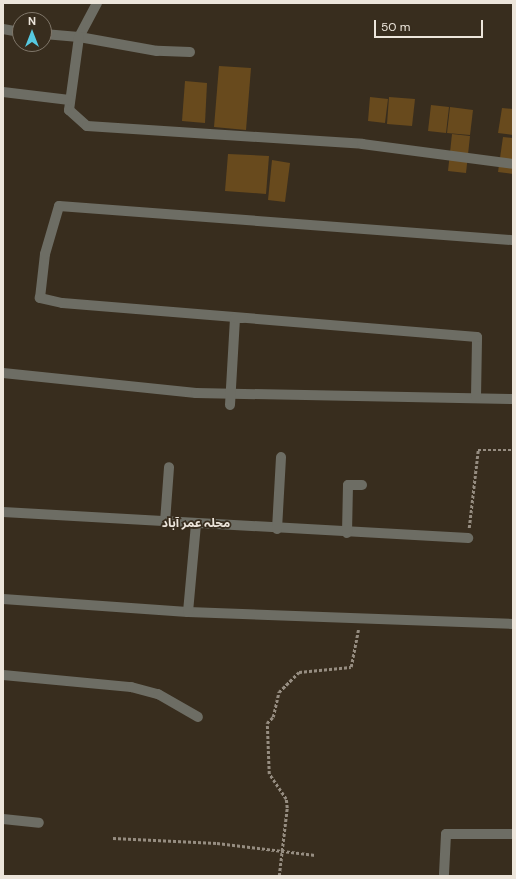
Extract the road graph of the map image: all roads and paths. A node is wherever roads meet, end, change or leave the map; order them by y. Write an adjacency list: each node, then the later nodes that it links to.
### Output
1 (97, 3): 3 (street)
2 (52, 35): 3 (street)
3 (79, 37): 4 (street); 6 (street)
4 (190, 52)
5 (3, 92): 6 (street)
6 (70, 100): 7 (street)
7 (513, 164)
8 (513, 240): 9 (street)
9 (245, 318): 11 (street); 12 (street)
10 (3, 373): 11 (street)
11 (230, 394): 12 (street); 14 (street)
12 (476, 397): 13 (street)
13 (513, 399)
14 (230, 405)
15 (513, 450): 24 (path)
16 (281, 457): 22 (street)
17 (169, 467): 20 (street)
18 (362, 485): 23 (street)
19 (3, 512): 20 (street)
20 (165, 522): 21 (street)
21 (196, 524): 22 (street); 26 (street)
22 (277, 529): 23 (street)
23 (347, 533): 24 (street)
24 (468, 538)
25 (3, 599): 26 (street)
26 (188, 612): 27 (street)
27 (359, 617): 28 (street); 35 (path)
28 (513, 624)
29 (3, 675): 30 (street)
30 (198, 716)
31 (3, 819): 32 (street)
32 (39, 823)
33 (513, 834): 37 (street)
34 (113, 838): 35 (path)
35 (283, 853): 36 (path); 38 (path)
36 (315, 855)
37 (444, 874)
38 (279, 876)

